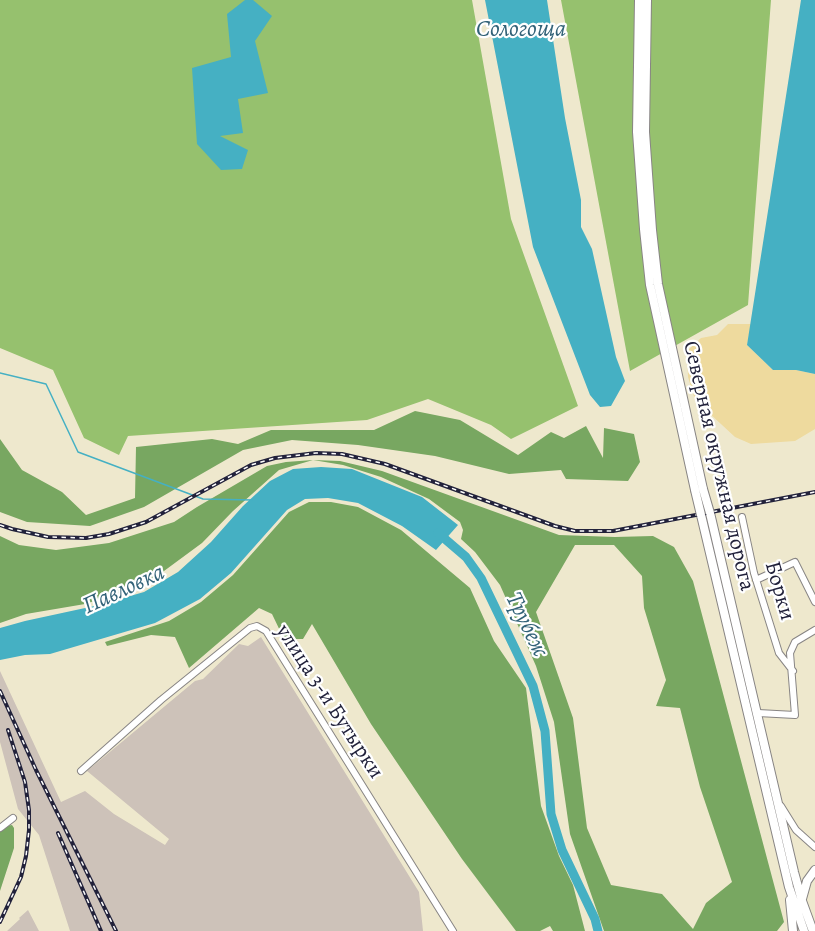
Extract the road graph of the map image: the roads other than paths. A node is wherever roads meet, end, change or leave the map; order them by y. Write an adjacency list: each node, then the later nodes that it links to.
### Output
1 (639, 0): 3 (main road, Северная окружная дорога)
2 (647, 0): 3 (main road, Северная окружная дорога)
3 (699, 489): 9 (main road, Северная окружная дорога, bridge); 16 (main road, Северная окружная дорога, bridge)
4 (742, 517): 5 (street, Борки)
5 (756, 580): 6 (street); 8 (street, Борки)
6 (815, 602)
7 (815, 630): 8 (street)
8 (793, 671): 9 (street)
9 (758, 713): 11 (main road, Северная окружная дорога)
10 (81, 771): 18 (street, улица 3-и Бутырки)
11 (774, 793): 14 (street); 17 (main road, Северная окружная дорога)
12 (13, 818): 13 (street)
13 (0, 828)
14 (815, 847)
15 (815, 870): 17 (main road)
16 (789, 887): 19 (main road); 20 (main road, Северная окружная дорога)
17 (802, 901): 21 (main road, Северная окружная дорога)
18 (453, 931)
19 (793, 931)
20 (804, 931)
21 (813, 931)

